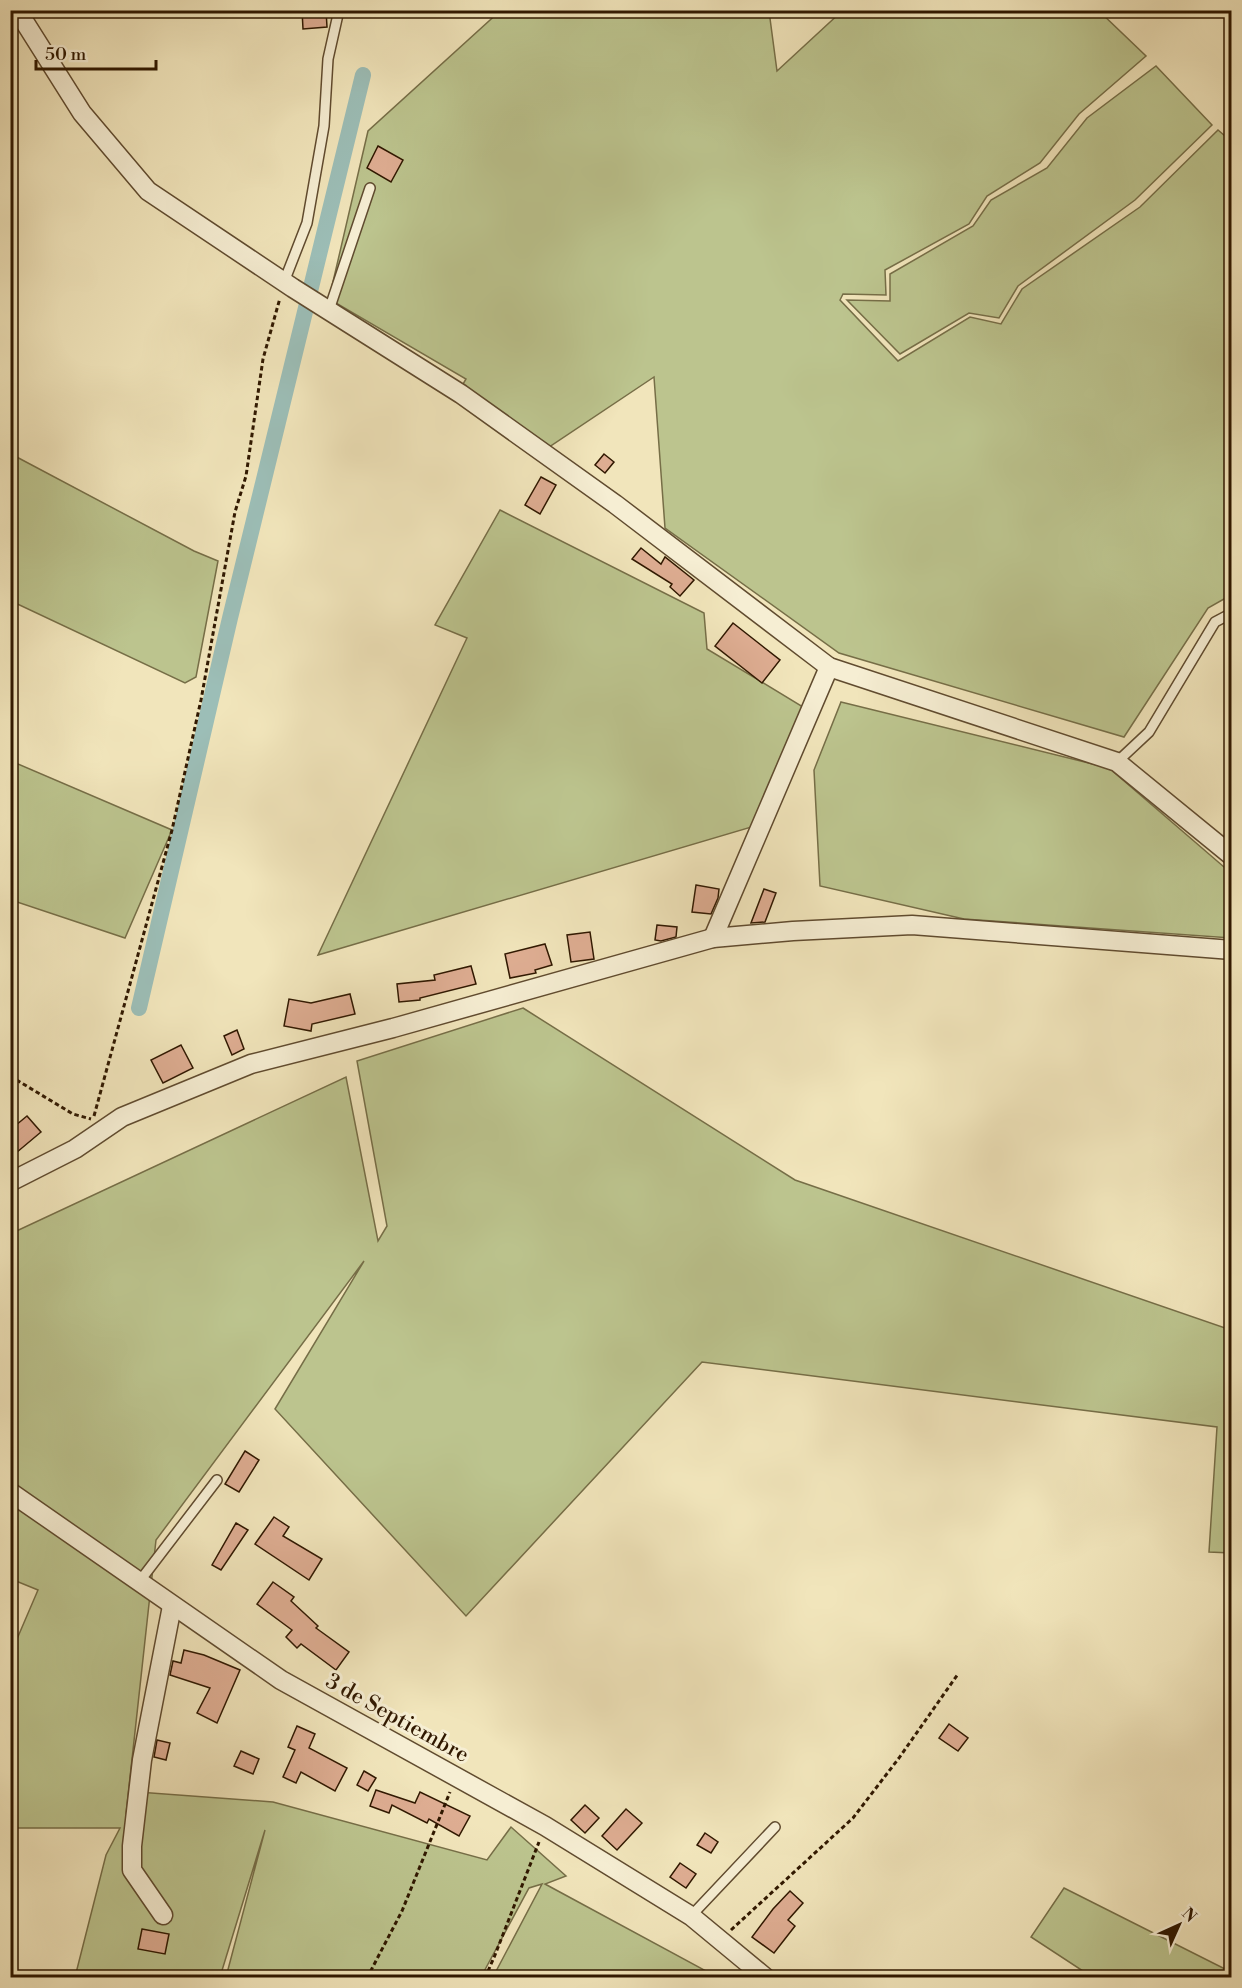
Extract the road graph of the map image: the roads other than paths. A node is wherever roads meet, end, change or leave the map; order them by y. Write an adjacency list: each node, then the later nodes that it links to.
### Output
1 (17, 10): 4 (street)
2 (339, 10): 4 (lane)
3 (370, 188): 5 (lane)
4 (289, 285): 5 (street)
5 (324, 307): 7 (street)
6 (1232, 613): 8 (lane)
7 (829, 667): 8 (street); 10 (street)
8 (1117, 762): 9 (street)
9 (1232, 856)
10 (713, 938): 11 (street); 12 (street)
11 (1232, 950)
12 (10, 1182)
13 (217, 1480): 15 (lane)
14 (10, 1492): 15 (street, 3 de Septiembre)
15 (140, 1582): 16 (street, 3 de Septiembre)
16 (172, 1606): 18 (street); 19 (street, 3 de Septiembre)
17 (775, 1827): 19 (lane)
18 (163, 1915)
19 (691, 1916): 20 (street, 3 de Septiembre)
20 (766, 1977)

